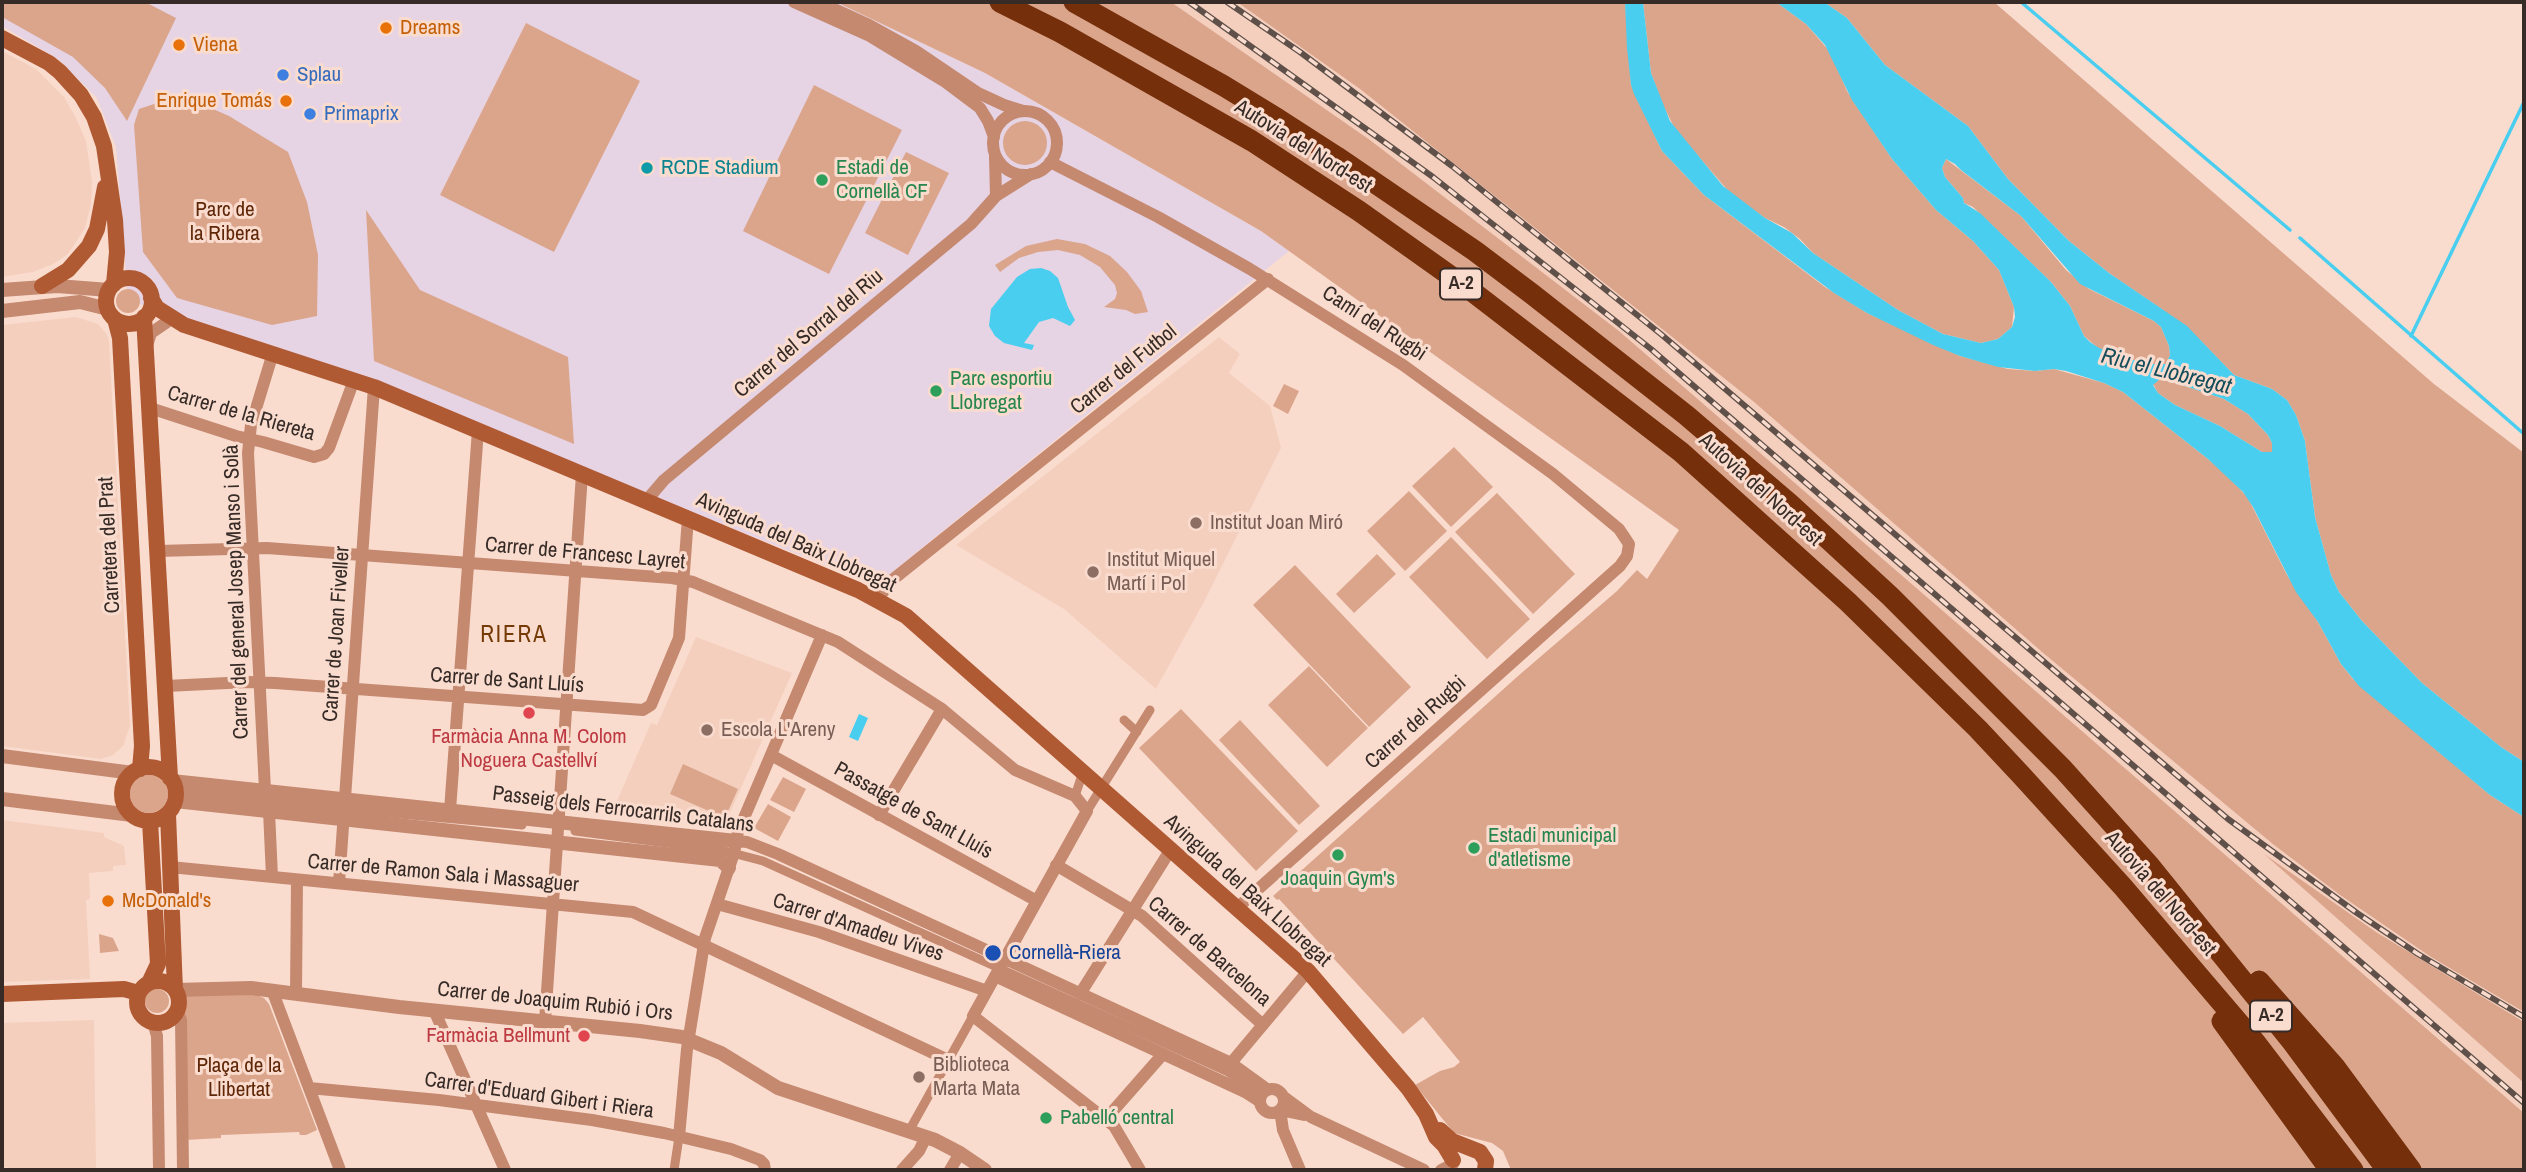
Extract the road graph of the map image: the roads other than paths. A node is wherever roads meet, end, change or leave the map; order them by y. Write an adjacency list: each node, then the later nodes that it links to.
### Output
1 (794, 2): 7 (street)
2 (819, 2): 6 (street)
3 (1000, 2): 79 (highway, Autovia del Nord-est / A-2)
4 (1074, 2): 73 (highway, Autovia del Nord-est / A-2)
5 (2, 38): 10 (main road)
6 (1023, 111): 7 (street); 9 (street)
7 (994, 137): 8 (street)
8 (995, 153): 11 (street); 12 (street)
9 (1050, 162): 11 (street); 15 (street, Camí del Rugbi)
10 (108, 168): 13 (main road); 16 (main road)
11 (1031, 174): 12 (street, Carrer del Sorral del Riu)
12 (996, 196): 33 (street, Carrer del Sorral del Riu)
13 (117, 252): 14 (main road); 17 (main road)
14 (136, 279): 17 (main road); 19 (main road)
15 (1268, 279): 39 (street, Camí del Rugbi); 42 (street, Carrer del Futbol)
16 (41, 286): 17 (street); 18 (street)
17 (112, 287): 21 (main road)
18 (2, 290)
19 (151, 298): 22 (main road); 24 (main road, Avinguda del Baix Llobregat)
20 (2, 311): 21 (street)
21 (111, 314): 22 (main road); 55 (main road, Carretera del Prat)
22 (145, 317): 23 (main road); 25 (main road)
23 (167, 322): 24 (main road); 25 (street)
24 (184, 325): 26 (main road, Avinguda del Baix Llobregat)
25 (147, 346): 29 (main road)
26 (273, 353): 27 (main road, Avinguda del Baix Llobregat); 31 (street, Carrer del general Josep Manso i Solà)
27 (354, 380): 28 (main road, Avinguda del Baix Llobregat); 31 (street, Carrer de la Riereta)
28 (374, 387): 30 (main road, Avinguda del Baix Llobregat); 37 (street, Carrer de Joan Fiveller)
29 (150, 408): 31 (street, Carrer de la Riereta); 36 (main road)
30 (478, 430): 32 (main road, Avinguda del Baix Llobregat); 38 (street)
31 (249, 439): 35 (street, Carrer del general Josep Manso i Solà)
32 (582, 474): 33 (main road, Avinguda del Baix Llobregat); 40 (street)
33 (646, 501): 34 (main road, Avinguda del Baix Llobregat)
34 (688, 519): 41 (street, Carrer de Sant Lluís); 42 (main road, Avinguda del Baix Llobregat)
35 (253, 548): 36 (street, Carrer de Francesc Layret); 37 (street, Carrer de Francesc Layret); 44 (street, Carrer del general Josep Manso i Solà)
36 (158, 551): 45 (main road)
37 (362, 555): 38 (street, Carrer de Francesc Layret); 46 (street, Carrer de Joan Fiveller)
38 (468, 563): 40 (street, Carrer de Francesc Layret); 47 (street)
39 (1620, 566): 83 (street, Carrer del Rugbi)
40 (576, 571): 41 (street, Carrer de Francesc Layret); 48 (street)
41 (683, 580): 43 (street, Carrer de Francesc Layret); 48 (street, Carrer de Sant Lluís)
42 (878, 599): 56 (main road, Avinguda del Baix Llobregat)
43 (822, 635): 49 (street, Carrer de Francesc Layret); 53 (street)
44 (260, 682): 45 (street, Carrer de Sant Lluís); 46 (street, Carrer de Sant Lluís); 58 (street, Carrer del general Josep Manso i Solà)
45 (166, 687): 59 (main road)
46 (353, 689): 47 (street, Carrer de Sant Lluís); 62 (street, Carrer de Joan Fiveller)
47 (459, 697): 48 (street, Carrer de Sant Lluís); 63 (street)
48 (566, 705): 69 (street)
49 (943, 709): 60 (street, Carrer de Francesc Layret); 66 (street)
50 (1150, 710): 52 (street)
51 (1124, 720): 52 (street)
52 (1137, 732): 57 (street)
53 (771, 755): 66 (street, Passatge de Sant Lluís); 70 (street)
54 (2, 756): 55 (street)
55 (136, 771): 59 (main road); 67 (main road)
56 (1083, 772): 57 (main road, Avinguda del Baix Llobregat); 60 (street)
57 (1102, 788): 65 (street); 71 (main road, Avinguda del Baix Llobregat)
58 (265, 790): 59 (street, Passeig dels Ferrocarrils Catalans); 62 (street, Passeig dels Ferrocarrils Catalans)
59 (174, 793): 62 (street, Passeig dels Ferrocarrils Catalans); 64 (street, Passeig dels Ferrocarrils Catalans); 68 (main road); 74 (main road)
60 (1075, 796): 65 (street, Carrer de Francesc Layret)
61 (2, 799): 67 (street)
62 (344, 809): 63 (street, Passeig dels Ferrocarrils Catalans); 64 (street, Passeig dels Ferrocarrils Catalans); 69 (street, Passeig dels Ferrocarrils Catalans); 78 (street, Carrer de Joan Fiveller)
63 (450, 810): 69 (street, Passeig dels Ferrocarrils Catalans)
64 (269, 811): 76 (street)
65 (1087, 811): 72 (street)
66 (879, 814): 80 (street, Passatge de Sant Lluís)
67 (132, 815): 68 (main road)
68 (150, 821): 88 (main road)
69 (558, 831): 70 (street, Passeig dels Ferrocarrils Catalans); 75 (street, Passeig dels Ferrocarrils Catalans); 81 (street)
70 (735, 847): 75 (street); 86 (street, Passeig dels Ferrocarrils Catalans)
71 (1171, 849): 83 (main road, Avinguda del Baix Llobregat); 84 (street)
72 (1056, 865): 80 (street); 84 (street, Carrer de Barcelona)
73 (2150, 866): 134 (highway, Autovia del Nord-est / A-2); 135 (highway)
74 (170, 867): 76 (street, Carrer de Ramon Sala i Massaguer); 89 (main road)
75 (729, 868): 82 (street)
76 (272, 877): 77 (street, Carrer de Ramon Sala i Massaguer)
77 (297, 880): 78 (street, Carrer de Ramon Sala i Massaguer); 92 (street)
78 (339, 883): 81 (street, Carrer de Ramon Sala i Massaguer)
79 (2123, 887): 132 (highway); 133 (highway, Autovia del Nord-est / A-2)
80 (1037, 901): 86 (street)
81 (553, 904): 85 (street, Carrer de Ramon Sala i Massaguer); 98 (street)
82 (717, 904): 85 (street); 91 (street, Carrer d'Amadeu Vives)
83 (1237, 908): 87 (main road, Avinguda del Baix Llobregat)
84 (1133, 910): 94 (street); 100 (street, Carrer de Barcelona)
85 (704, 945): 101 (street); 103 (street, Carrer de Ramon Sala i Massaguer)
86 (1000, 967): 91 (street); 94 (street, Passeig dels Ferrocarrils Catalans); 102 (street, Passeig dels Ferrocarrils Catalans); 106 (street, Passeig dels Ferrocarrils Catalans)
87 (1308, 971): 100 (street); 112 (main road, Avinguda del Baix Llobregat)
88 (143, 988): 89 (main road); 93 (main road); 99 (main road)
89 (175, 990): 90 (street, Carrer de Joaquim Rubió i Ors); 95 (main road)
90 (272, 990): 92 (street, Carrer de Joaquim Rubió i Ors); 105 (street)
91 (986, 991): 97 (street)
92 (296, 993): 96 (street, Carrer de Joaquim Rubió i Ors)
93 (2, 994)
94 (1080, 994): 104 (street, Passeig dels Ferrocarrils Catalans)
95 (177, 1010): 99 (main road); 121 (street)
96 (434, 1010): 98 (street, Carrer de Joaquim Rubió i Ors); 108 (street)
97 (973, 1016): 103 (street); 111 (street)
98 (545, 1021): 101 (street, Carrer de Joaquim Rubió i Ors)
99 (153, 1022): 120 (street)
100 (1263, 1025): 104 (street)
101 (689, 1040): 113 (street, Carrer de Joaquim Rubió i Ors); 115 (street)
102 (1163, 1054): 106 (street, Passeig dels Ferrocarrils Catalans); 111 (street)
103 (948, 1060): 113 (street)
104 (1231, 1063): 106 (street, Passeig dels Ferrocarrils Catalans)
105 (309, 1088): 108 (street, Carrer d'Eduard Gibert i Riera); 122 (street)
106 (1261, 1094): 107 (street); 109 (street)
107 (1284, 1097): 109 (street); 110 (street)
108 (476, 1105): 115 (street, Carrer d'Eduard Gibert i Riera); 123 (street)
109 (1280, 1111): 110 (street); 129 (street)
110 (1311, 1117): 130 (street)
111 (1105, 1120): 128 (street)
112 (1430, 1122): 116 (main road, Avinguda del Baix Llobregat); 119 (main road, Avinguda del Baix Llobregat)
113 (909, 1131): 114 (street, Carrer de Joaquim Rubió i Ors)
114 (926, 1137): 117 (street, Carrer de Joaquim Rubió i Ors); 125 (street)
115 (679, 1138): 118 (street, Carrer d'Eduard Gibert i Riera); 124 (street)
116 (1468, 1149): 119 (main road); 131 (main road, Avinguda del Baix Llobregat)
117 (960, 1153): 126 (street); 127 (street, Carrer de Joaquim Rubió i Ors)
118 (762, 1165)
119 (1450, 1166)
120 (159, 1170)
121 (183, 1170)
122 (340, 1170)
123 (505, 1170)
124 (674, 1170)
125 (902, 1170)
126 (950, 1170)
127 (985, 1170)
128 (1140, 1170)
129 (1300, 1170)
130 (1424, 1170)
131 (1485, 1170)
132 (2330, 1170)
133 (2353, 1170)
134 (2387, 1170)
135 (2411, 1170)

